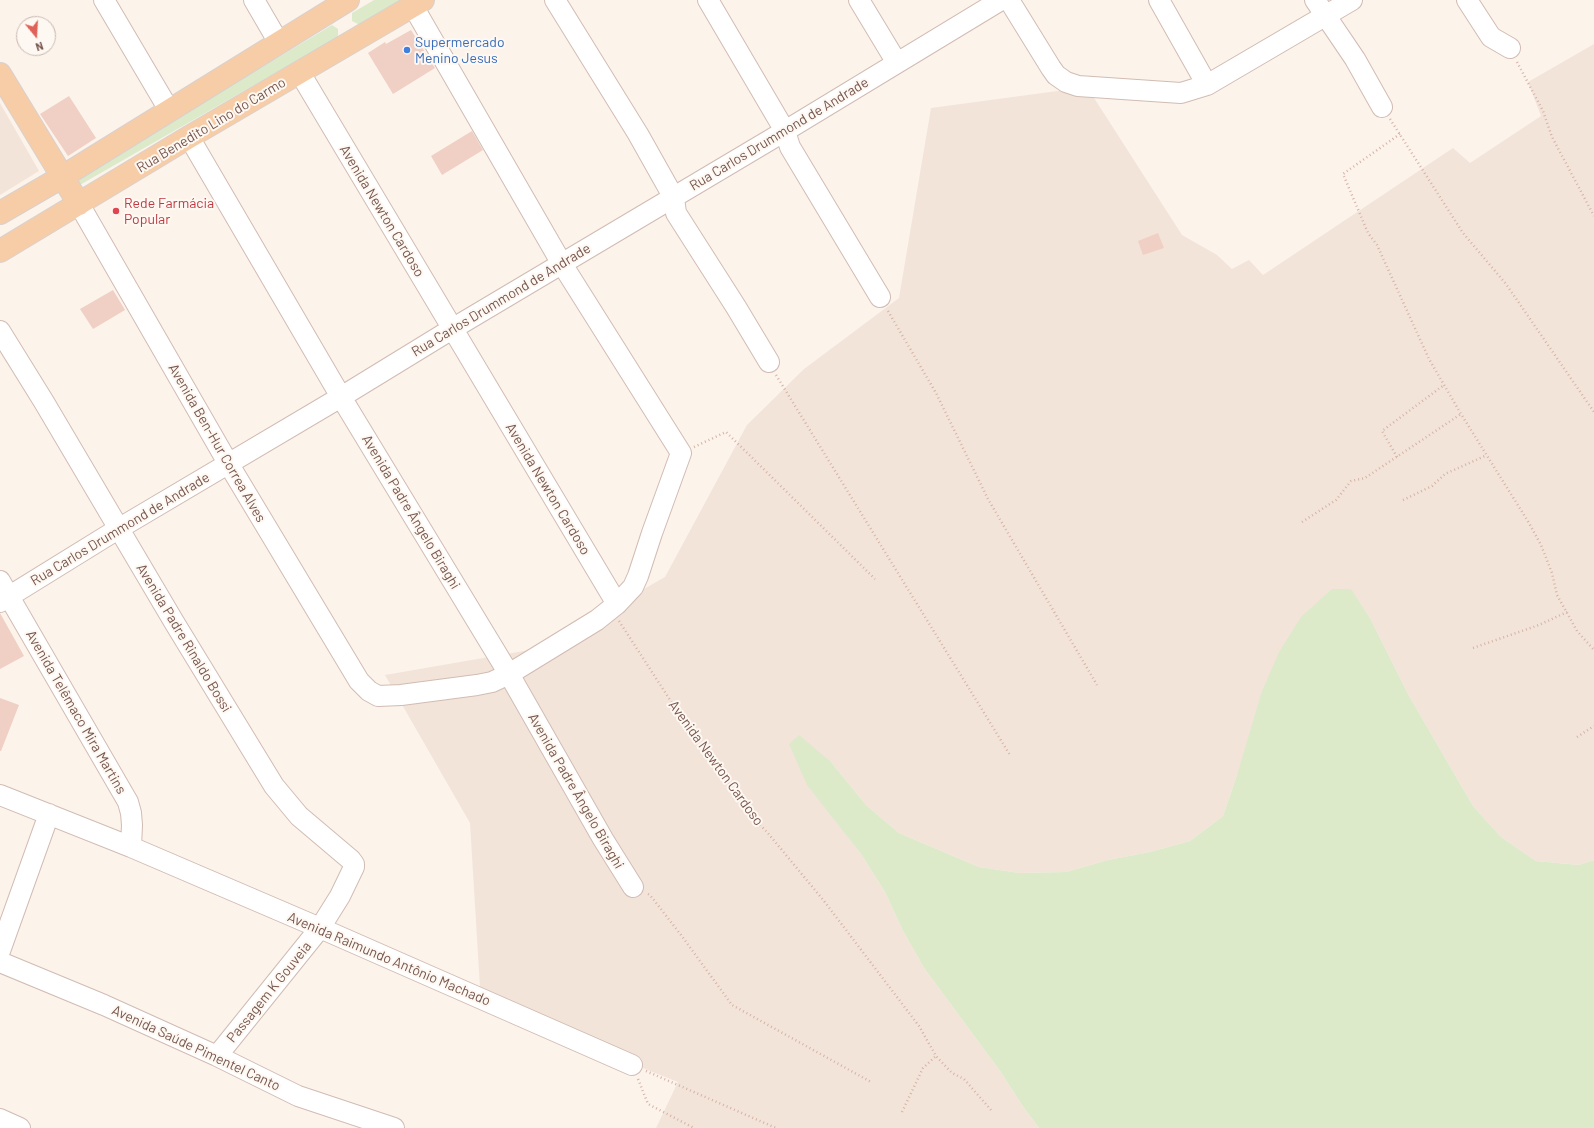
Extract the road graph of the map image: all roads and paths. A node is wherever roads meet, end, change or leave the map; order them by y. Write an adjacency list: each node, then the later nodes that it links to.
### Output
1 (104, 0): 21 (street)
2 (254, 0): 14 (street)
3 (348, 0): 14 (main road)
4 (555, 0): 26 (street)
5 (708, 0): 22 (street)
6 (859, 0): 16 (street)
7 (1002, 0): 16 (street, Rua Carlos Drummond de Andrade)
8 (1009, 0): 19 (street)
9 (1159, 0): 19 (street)
10 (1352, 0): 13 (street)
11 (1467, 0): 15 (street)
12 (418, 3): 17 (main road, Rua Benedito Lino do Carmo); 31 (street)
13 (1320, 8): 19 (street); 20 (street)
14 (279, 43): 21 (main road)
15 (1510, 48): 29 (path)
16 (897, 64): 22 (street, Rua Carlos Drummond de Andrade)
17 (300, 73): 24 (main road, Rua Benedito Lino do Carmo); 33 (street, Avenida Newton Cardoso)
18 (0, 74): 25 (main road)
19 (1207, 85)
20 (1382, 107): 23 (path)
21 (169, 110): 25 (main road)
22 (785, 131): 26 (street, Rua Carlos Drummond de Andrade); 32 (street)
23 (1400, 134): 36 (path); 38 (path)
24 (189, 137): 27 (main road, Rua Benedito Lino do Carmo); 37 (street, Avenida Padre Ângelo Biraghi)
25 (62, 177): 27 (main road); 28 (main road)
26 (674, 198): 31 (street, Rua Carlos Drummond de Andrade); 35 (street)
27 (79, 204): 30 (main road, Rua Benedito Lino do Carmo); 43 (street, Avenida Ben-Hur Correa Alves)
28 (0, 213)
29 (1594, 216)
30 (0, 251)
31 (562, 264): 33 (street, Rua Carlos Drummond de Andrade); 40 (street)
32 (880, 296): 54 (path)
33 (452, 329): 37 (street, Rua Carlos Drummond de Andrade); 49 (street, Avenida Newton Cardoso)
34 (0, 331): 46 (street, Avenida Padre Rinaldo Bossi)
35 (769, 362): 57 (path)
36 (1444, 385): 39 (path); 42 (path)
37 (341, 397): 43 (street, Rua Carlos Drummond de Andrade); 53 (street, Avenida Padre Ângelo Biraghi)
38 (1594, 412)
39 (1461, 414): 41 (path); 42 (path)
40 (681, 453): 47 (path); 49 (street, Avenida Ben-Hur Correa Alves)
41 (1487, 455): 44 (path); 50 (path)
42 (1397, 457): 45 (path)
43 (228, 463): 46 (street, Rua Carlos Drummond de Andrade); 53 (street, Avenida Ben-Hur Correa Alves)
44 (1403, 500)
45 (1302, 522)
46 (118, 529): 48 (street, Rua Carlos Drummond de Andrade); 62 (street, Avenida Padre Rinaldo Bossi)
47 (875, 579)
48 (3, 593): 60 (street, Avenida Telêmaco Mira Martins)
49 (617, 604): 53 (street, Avenida Ben-Hur Correa Alves); 66 (path, Avenida Newton Cardoso)
50 (1567, 612): 51 (path); 52 (path)
51 (1473, 648)
52 (1594, 650)
53 (509, 674): 61 (street, Avenida Padre Ângelo Biraghi)
54 (1097, 685)
55 (1594, 726): 56 (path)
56 (1577, 737)
57 (1010, 756)
58 (0, 795): 59 (street, Avenida Raimundo Antônio Machado)
59 (48, 814): 60 (street, Avenida Raimundo Antônio Machado); 63 (street)
60 (131, 847): 62 (street, Avenida Raimundo Antônio Machado)
61 (632, 887): 68 (path)
62 (320, 928): 65 (street, Passagem K Gouveia); 67 (street, Avenida Raimundo Antônio Machado)
63 (0, 952)
64 (0, 962): 65 (street, Avenida Saúde Pimentel Canto)
65 (217, 1056): 73 (street, Avenida Saúde Pimentel Canto)
66 (936, 1056): 69 (path, Avenida Newton Cardoso); 70 (path)
67 (632, 1065): 74 (path); 75 (path)
68 (871, 1082)
69 (992, 1110)
70 (902, 1112)
71 (0, 1119): 72 (street)
72 (20, 1128)
73 (394, 1128)
74 (694, 1128)
75 (776, 1128)

